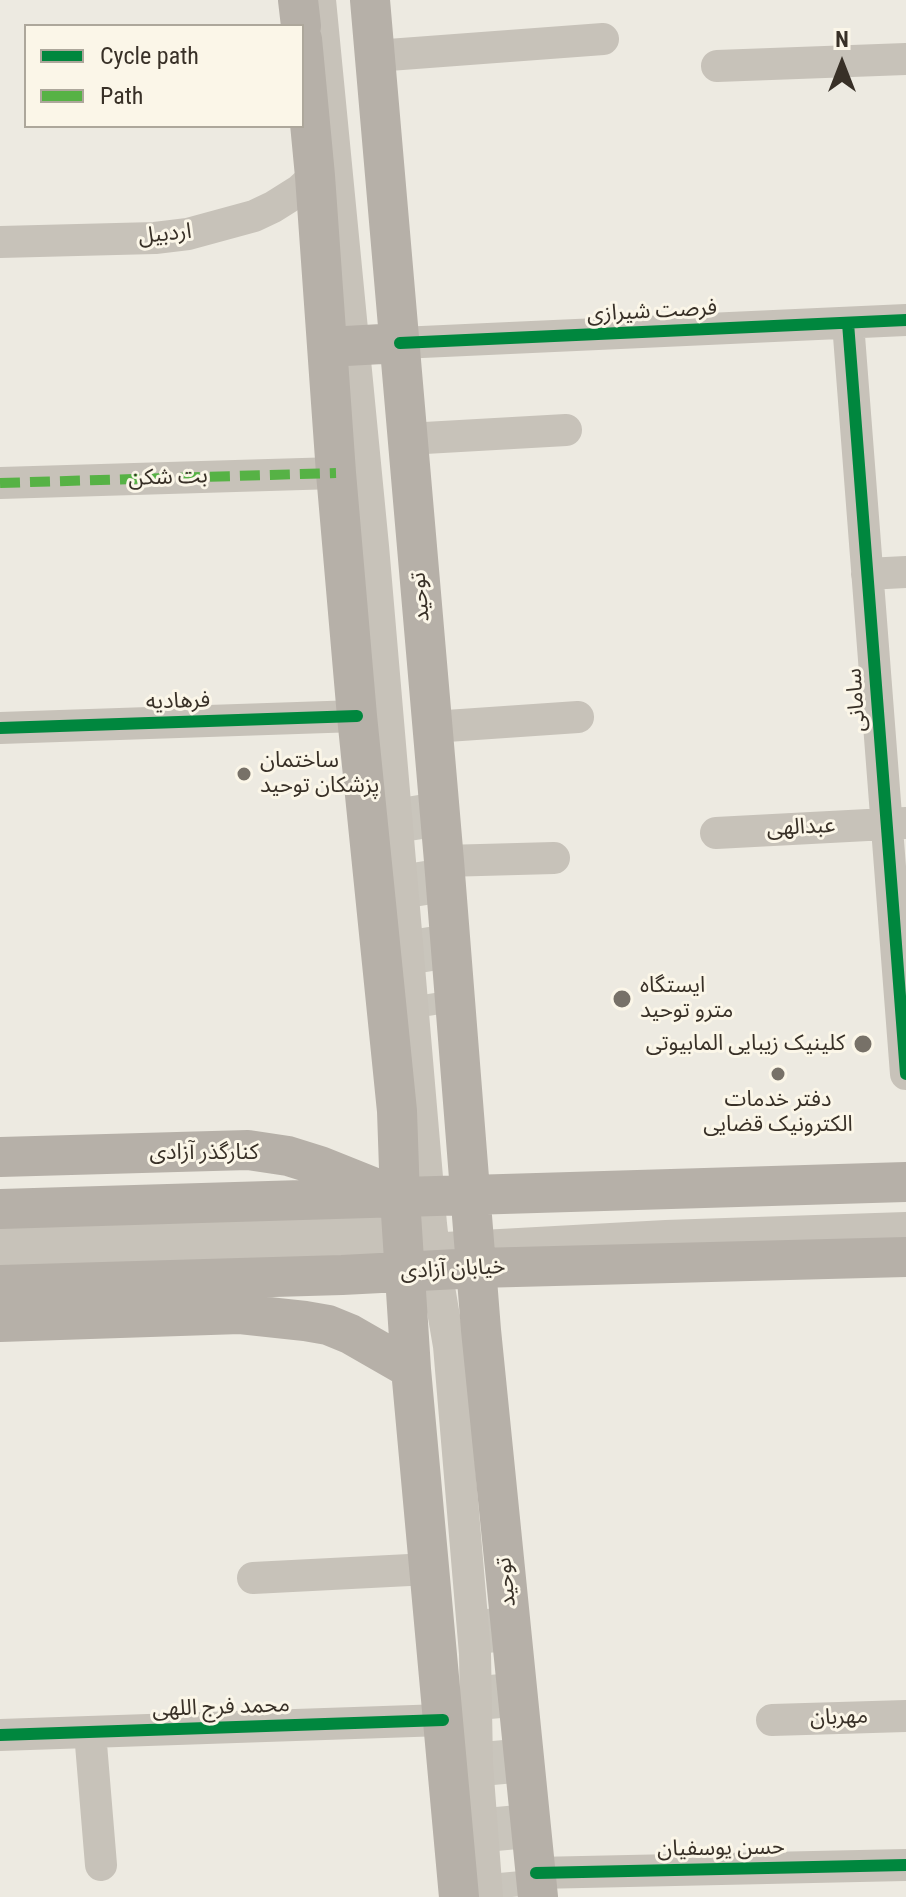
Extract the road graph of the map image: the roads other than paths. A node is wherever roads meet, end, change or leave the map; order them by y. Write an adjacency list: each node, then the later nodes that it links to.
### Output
1 (298, 0): 5 (main road)
2 (320, 0): 15 (street)
3 (340, 0): 15 (street)
4 (370, 0): 7 (main road, توحید)
5 (301, 24)
6 (603, 39): 7 (street)
7 (375, 56): 15 (main road, توحید)
8 (906, 59): 10 (street)
9 (304, 60): 11 (main road, توحید)
10 (717, 66)
11 (315, 176): 12 (street, اردبیل); 15 (main road, توحید)
12 (0, 242)
13 (906, 320): 14 (street, فرصت شیرازی)
14 (848, 323): 15 (street, فرصت شیرازی); 21 (street, سامانی)
15 (363, 345): 17 (main road, توحید); 18 (main road, توحید); 36 (street)
16 (566, 430): 17 (street)
17 (407, 439): 24 (main road, توحید)
18 (336, 473): 19 (street, بت شکن); 22 (main road, توحید)
19 (0, 483)
20 (906, 572): 21 (street)
21 (867, 574): 26 (street, سامانی)
22 (357, 716): 25 (street, فرهادیه); 36 (main road, توحید)
23 (578, 717): 24 (street)
24 (432, 727): 29 (main road, توحید)
25 (0, 728)
26 (896, 823): 27 (street, عبدالهی); 30 (street, سامانی)
27 (716, 833)
28 (554, 858): 29 (street)
29 (444, 861): 36 (main road, توحید)
30 (906, 1074)
31 (0, 1157): 36 (main road, کنارگذر آزادی)
32 (906, 1182): 36 (main road, خیابان آزادی)
33 (0, 1209): 36 (main road, خیابان آزادی)
34 (906, 1212): 36 (street)
35 (906, 1228): 36 (street)
36 (439, 1234): 37 (street); 38 (main road, خیابان آزادی); 39 (street); 40 (main road, خیابان آزادی); 41 (main road); 43 (main road, توحید); 53 (main road, توحید); 55 (street); 56 (street)
37 (0, 1239)
38 (906, 1257)
39 (0, 1262)
40 (0, 1285)
41 (240, 1314): 42 (main road); 43 (main road)
42 (0, 1322)
43 (411, 1369): 44 (main road, توحید)
44 (429, 1569): 45 (street); 47 (main road, توحید)
45 (253, 1578)
46 (906, 1716): 48 (street, مهربان)
47 (443, 1720): 49 (street, محمد فرج اللهی); 54 (main road, توحید)
48 (772, 1720)
49 (90, 1732): 50 (street, محمد فرج اللهی); 51 (street)
50 (0, 1735)
51 (101, 1865)
52 (906, 1865): 53 (street, حسن یوسفیان)
53 (537, 1885)
54 (459, 1897)
55 (487, 1897)
56 (505, 1897)

